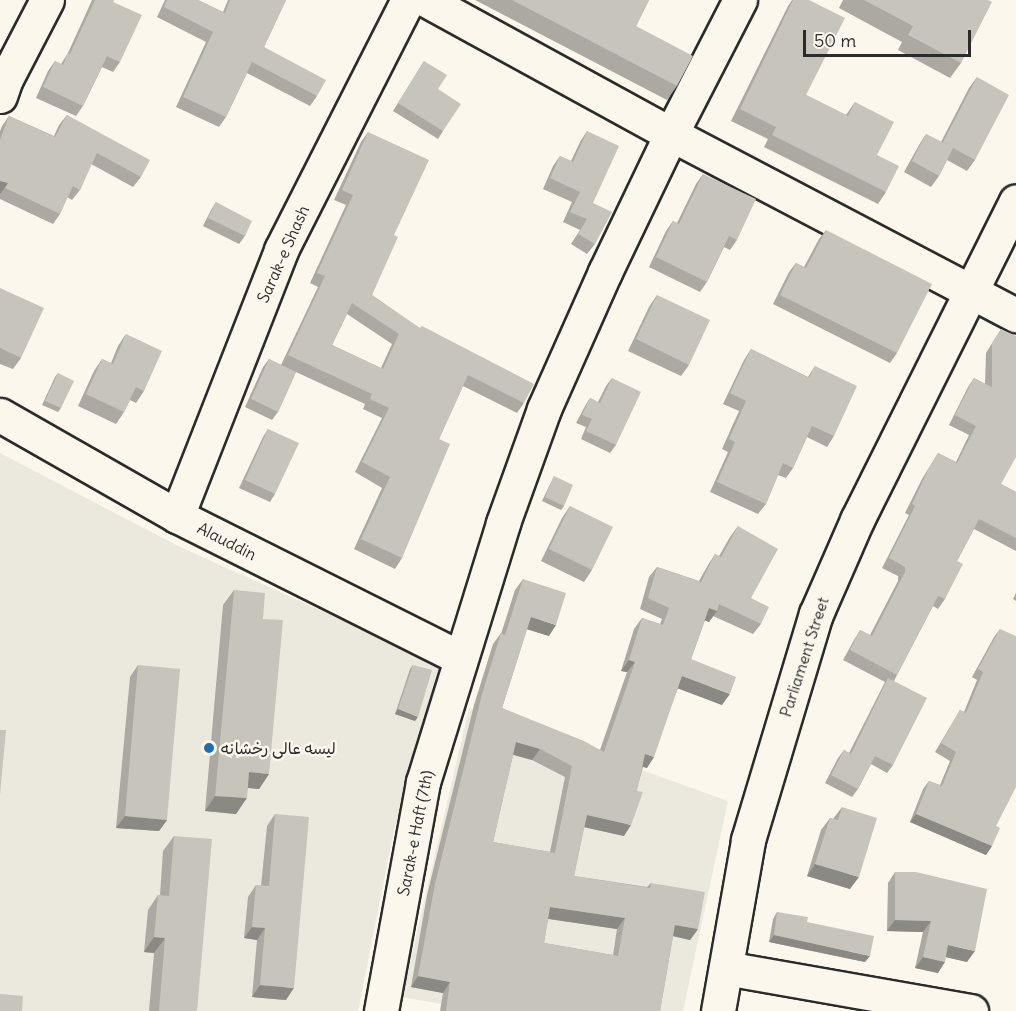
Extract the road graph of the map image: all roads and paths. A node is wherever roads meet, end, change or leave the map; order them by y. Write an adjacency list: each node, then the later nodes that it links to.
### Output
1 (47, 0): 5 (street)
2 (408, 0): 11 (street, Sarak-e Shash)
3 (426, 0): 6 (street)
4 (740, 0): 6 (street, Sarak-e Haft (7th))
5 (0, 96)
6 (671, 134): 8 (street); 12 (street, Sarak-e Haft (7th))
7 (1016, 201): 8 (street, Parliament Street)
8 (971, 292): 9 (street); 13 (street, Parliament Street)
9 (1016, 315)
10 (0, 415): 11 (street, Alauddin)
11 (177, 516): 12 (street, Alauddin)
12 (459, 657): 14 (street, Sarak-e Haft (7th))
13 (726, 968): 15 (street, Parliament Street); 16 (street)
14 (381, 1011)
15 (718, 1011)
16 (971, 1011)

